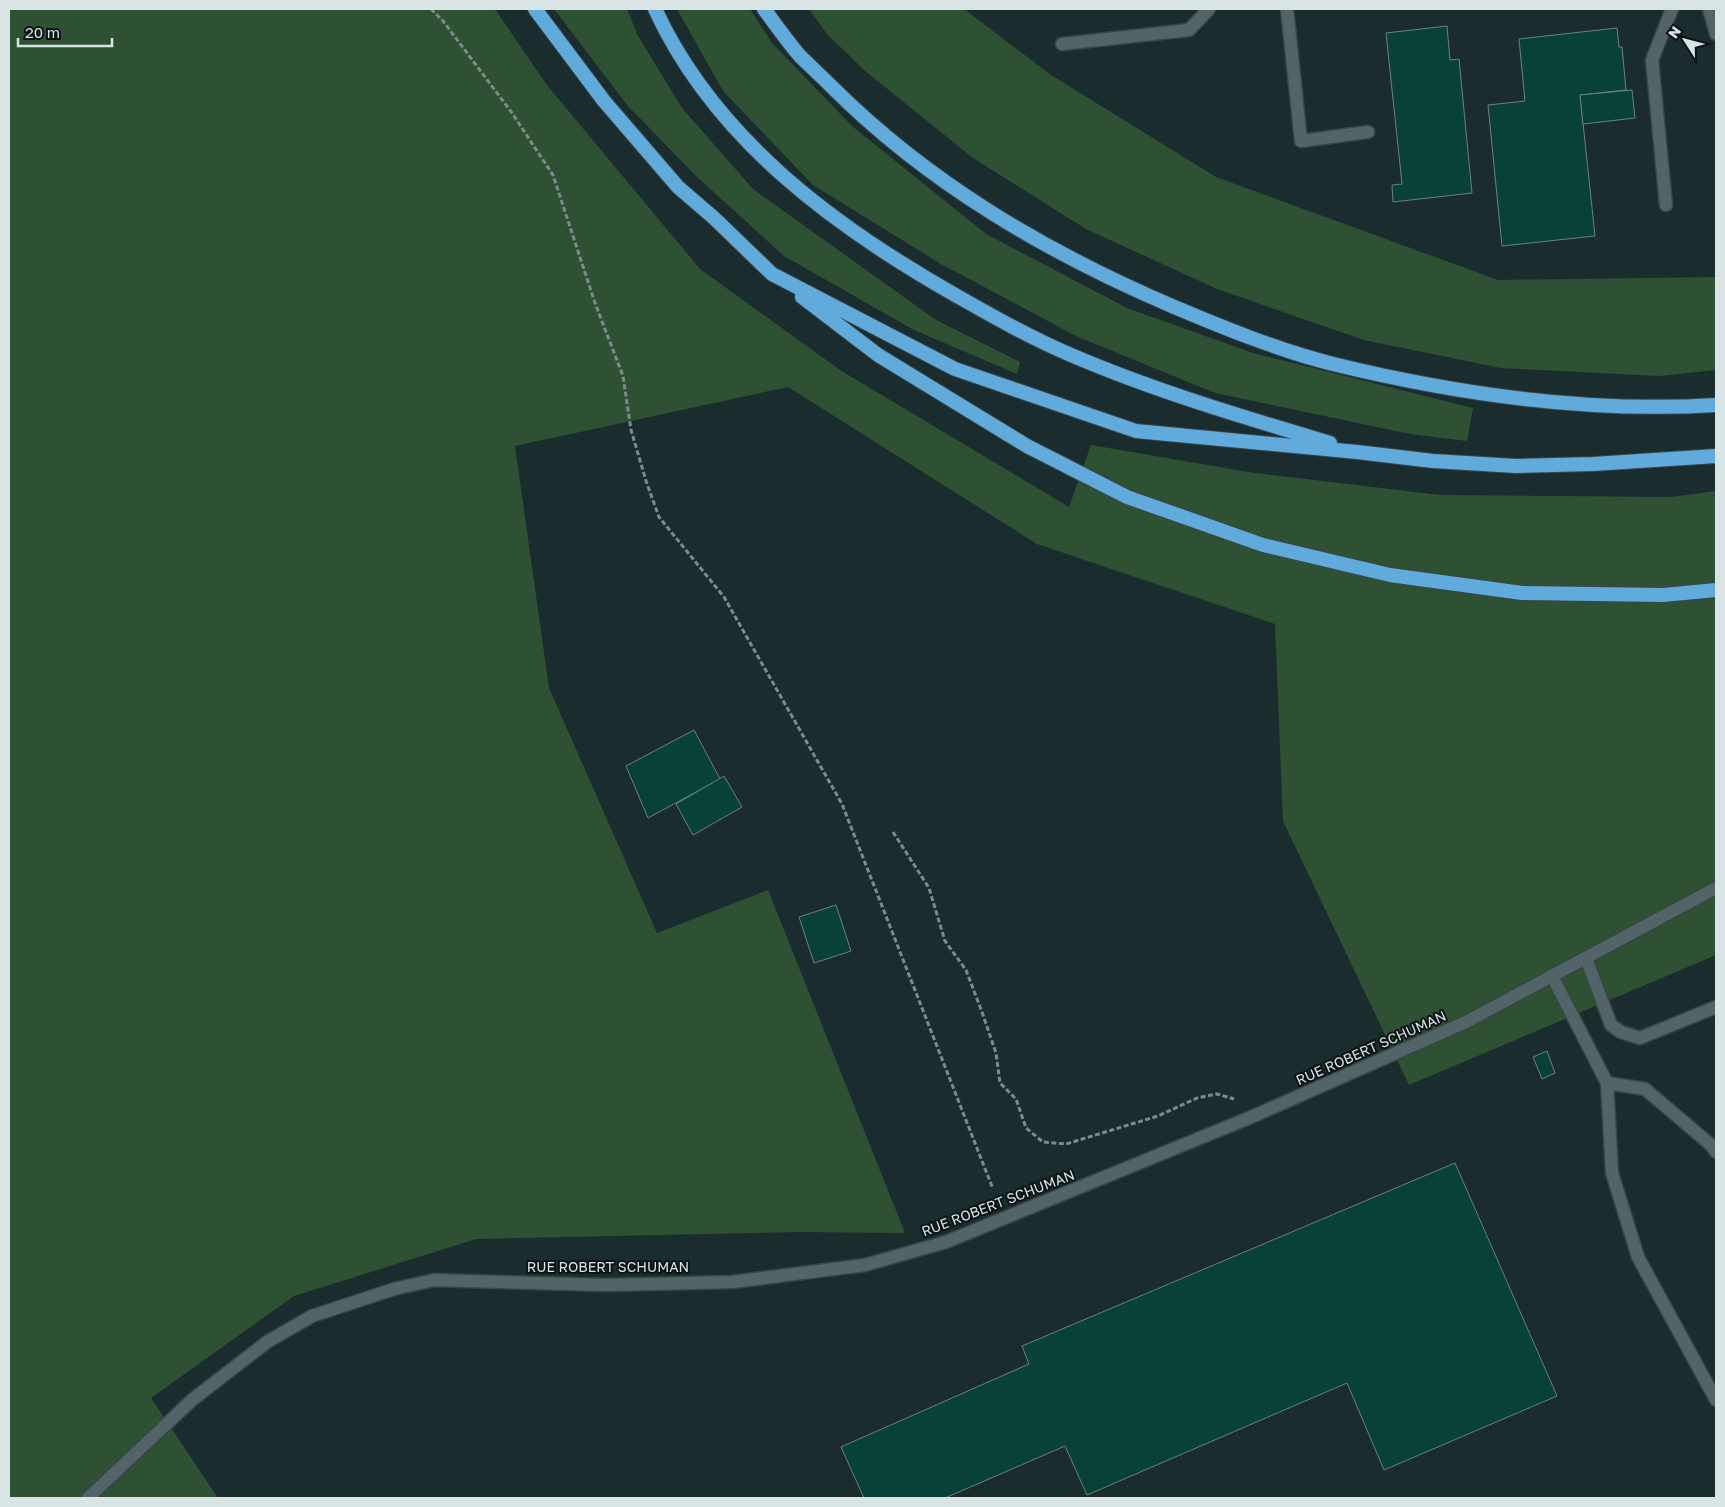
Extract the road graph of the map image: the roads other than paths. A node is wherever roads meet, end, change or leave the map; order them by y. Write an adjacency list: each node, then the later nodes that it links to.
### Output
1 (535, 9): 12 (highway)
2 (655, 9): 14 (highway)
3 (764, 9): 13 (highway)
4 (1209, 9): 9 (street)
5 (1287, 9): 10 (street)
6 (1672, 9): 11 (street)
7 (1709, 9): 8 (street)
8 (1716, 34)
9 (1062, 44)
10 (1368, 132)
11 (1666, 205)
12 (772, 274): 14 (highway); 16 (highway)
13 (1716, 404)
14 (1357, 452): 15 (highway)
15 (1716, 456)
16 (1716, 590)
17 (1716, 888): 18 (street, RUE ROBERT SCHUMAN)
18 (1586, 958): 19 (street, RUE ROBERT SCHUMAN); 20 (street)
19 (1552, 976): 21 (street); 24 (street, RUE ROBERT SCHUMAN)
20 (1716, 1007)
21 (1607, 1083): 22 (street); 23 (street)
22 (1716, 1152)
23 (1716, 1400)
24 (88, 1498)

